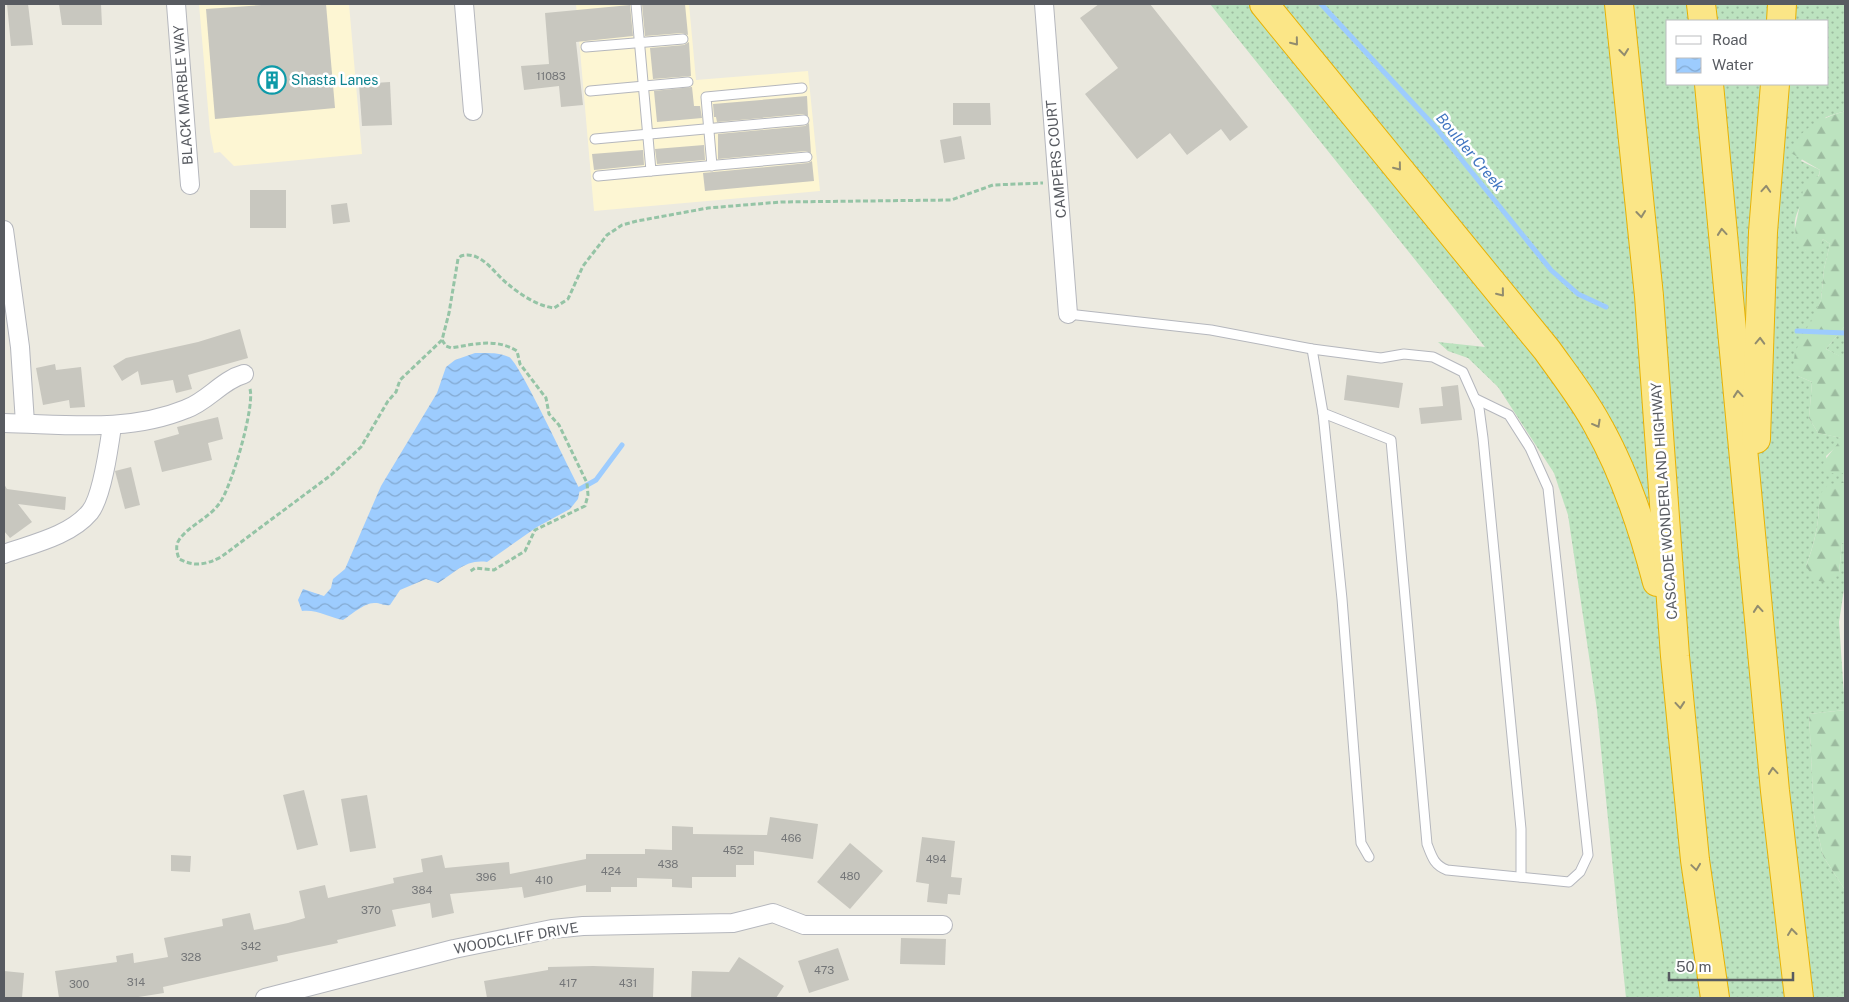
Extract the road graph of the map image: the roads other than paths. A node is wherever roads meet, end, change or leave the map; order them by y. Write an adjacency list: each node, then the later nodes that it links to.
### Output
1 (176, 4): 29 (street, BLACK MARBLE WAY)
2 (464, 4): 20 (street)
3 (636, 4): 12 (lane)
4 (1044, 4): 31 (street, CAMPERS COURT)
5 (1264, 4): 41 (highway, one-way to 41)
6 (1620, 4): 41 (highway, CASCADE WONDERLAND HIGHWAY, one-way to 41)
7 (1701, 4): 9 (highway)
8 (1782, 4): 10 (highway)
9 (1703, 20)
10 (1781, 20)
11 (683, 39): 12 (lane)
12 (639, 42): 13 (lane); 17 (lane)
13 (586, 47)
14 (688, 82): 17 (lane)
15 (1708, 85): 39 (highway, one-way to 15)
16 (1775, 85): 39 (highway, one-way to 16)
17 (643, 86): 19 (lane); 23 (lane)
18 (802, 88): 22 (lane)
19 (590, 91)
20 (473, 111)
21 (804, 120): 22 (lane)
22 (709, 128): 23 (lane); 26 (lane)
23 (648, 134): 24 (lane); 27 (lane)
24 (595, 139)
25 (807, 157): 26 (lane)
26 (712, 166): 27 (lane)
27 (651, 171): 28 (lane)
28 (598, 176)
29 (190, 185)
30 (4, 230): 37 (street)
31 (1068, 314): 32 (lane)
32 (1312, 349): 34 (lane); 35 (lane)
33 (244, 374): 38 (street)
34 (1476, 399): 43 (lane); 43 (lane)
35 (1323, 413): 42 (lane); 43 (lane)
36 (4, 423): 37 (street)
37 (24, 423): 38 (street)
38 (112, 426): 40 (street)
39 (1752, 547): 47 (highway, one-way to 39)
40 (4, 554)
41 (1675, 656): 46 (highway, CASCADE WONDERLAND HIGHWAY, one-way to 46)
42 (1368, 858)
43 (1521, 877)
44 (943, 925): 45 (street, WOODCLIFF DRIVE)
45 (265, 998)
46 (1715, 998)
47 (1799, 998)

